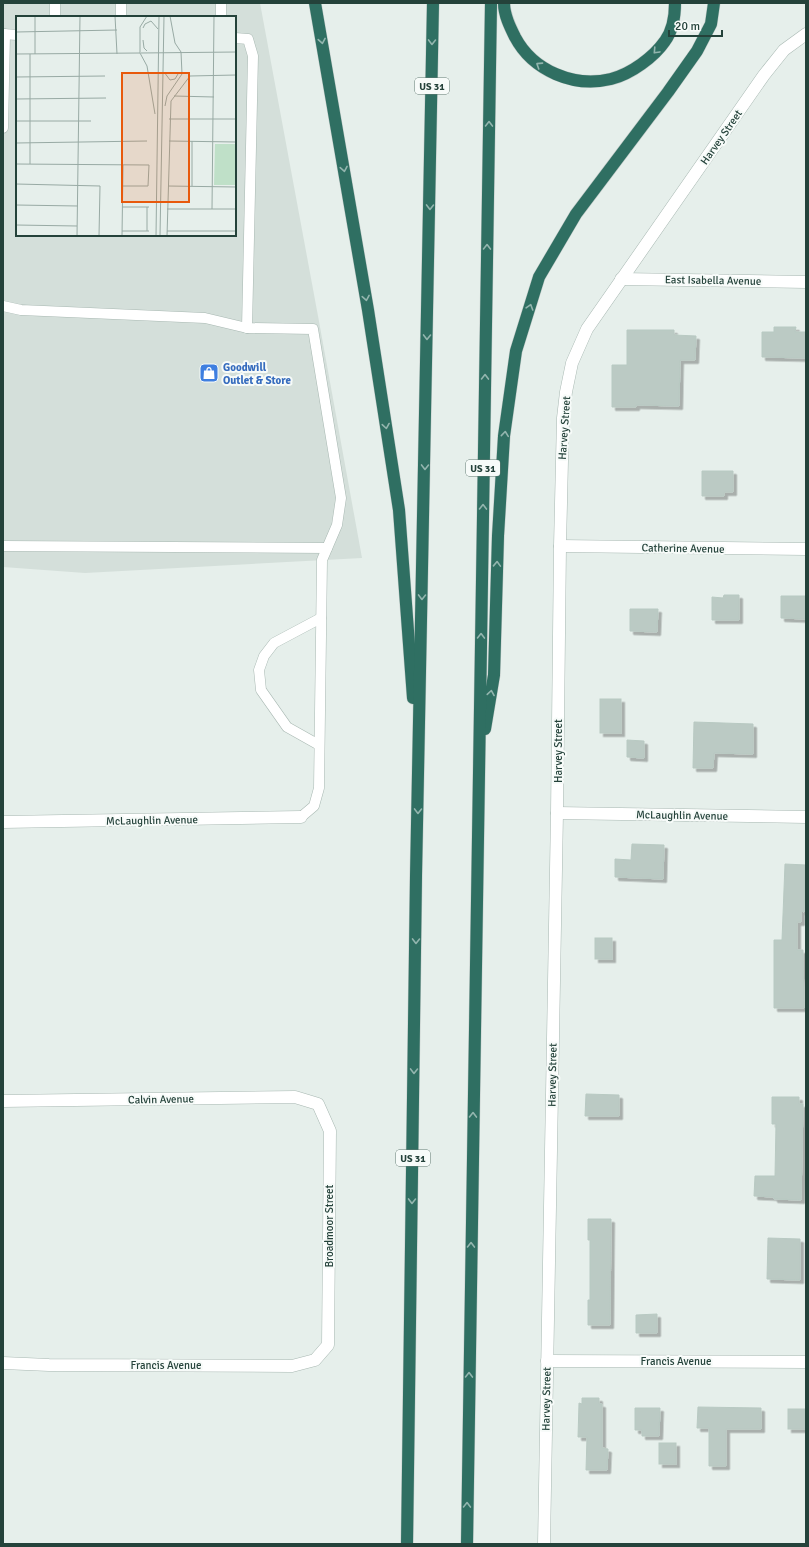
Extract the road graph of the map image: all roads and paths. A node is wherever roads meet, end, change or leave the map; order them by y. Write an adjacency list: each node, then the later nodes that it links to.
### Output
1 (55, 3): 10 (lane)
2 (121, 3): 11 (lane)
3 (221, 3): 12 (lane)
4 (315, 3): 28 (highway, one-way to 28)
5 (433, 3): 28 (highway, US 31, one-way to 28)
6 (491, 3): 29 (highway, US 31, one-way to 6)
7 (504, 3): 8 (highway, one-way to 7)
8 (675, 3)
9 (714, 3): 29 (highway, one-way to 9)
10 (55, 16)
11 (121, 16)
12 (221, 16)
13 (4, 34): 15 (lane); 17 (lane)
14 (805, 34): 18 (street, Harvey Street)
15 (16, 35)
16 (236, 38): 21 (lane)
17 (3, 128)
18 (620, 279): 19 (street, East Isabella Avenue); 23 (street, Harvey Street)
19 (806, 282)
20 (3, 306): 21 (lane)
21 (247, 328): 24 (lane)
22 (3, 546): 24 (lane)
23 (560, 546): 25 (street, Catherine Avenue); 30 (street, Harvey Street)
24 (327, 548): 26 (lane)
25 (806, 549)
26 (321, 618): 27 (lane); 27 (lane)
27 (319, 745): 31 (lane)
28 (419, 772): 40 (highway, US 31, one-way to 40)
29 (478, 774): 41 (highway, US 31, one-way to 29)
30 (557, 813): 32 (street, McLaughlin Avenue); 37 (street, Harvey Street)
31 (302, 817): 33 (street, McLaughlin Avenue)
32 (806, 817)
33 (3, 822)
34 (3, 1101): 35 (street, Calvin Avenue)
35 (318, 1104): 36 (street, Broadmoor Street)
36 (324, 1350): 39 (street, Francis Avenue)
37 (547, 1361): 38 (street, Francis Avenue); 42 (street, Harvey Street)
38 (806, 1362)
39 (3, 1363)
40 (407, 1544)
41 (467, 1544)
42 (544, 1544)

